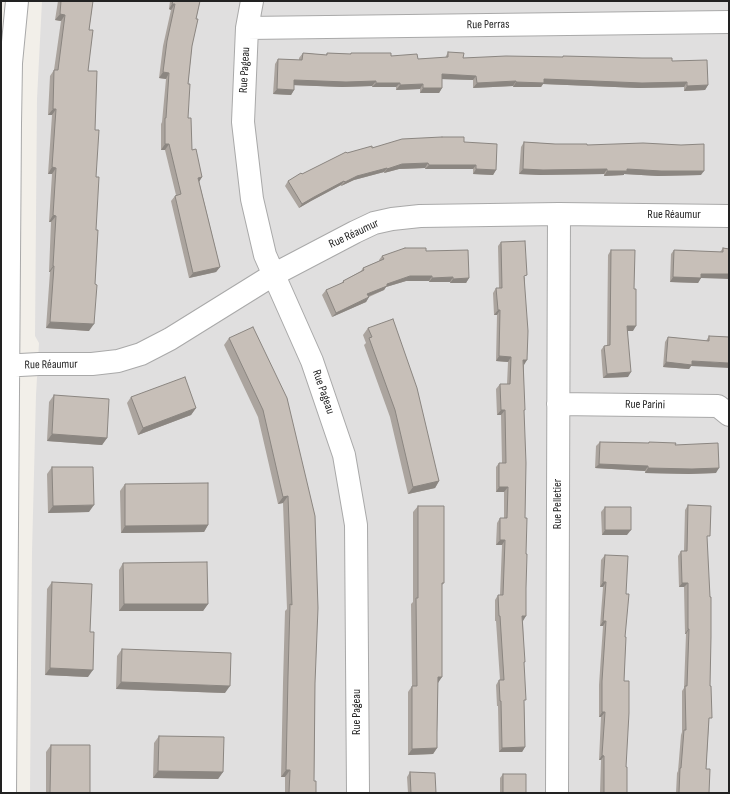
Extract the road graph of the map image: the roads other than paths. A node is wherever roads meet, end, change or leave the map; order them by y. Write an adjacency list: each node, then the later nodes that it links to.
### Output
1 (17, 1): 8 (street)
2 (252, 1): 4 (street, Rue Pageau)
3 (729, 22): 4 (street, Rue Perras)
4 (247, 28): 7 (street, Rue Pageau)
5 (558, 214): 6 (street, Rue Réaumur); 7 (street, Rue Réaumur); 9 (street, Rue Pelletier)
6 (729, 216)
7 (273, 275): 8 (street, Rue Réaumur); 12 (street, Rue Pageau)
8 (4, 366): 11 (street)
9 (558, 404): 10 (street, Rue Parini); 13 (street, Rue Pelletier)
10 (729, 415)
11 (5, 793)
12 (358, 793)
13 (557, 793)

